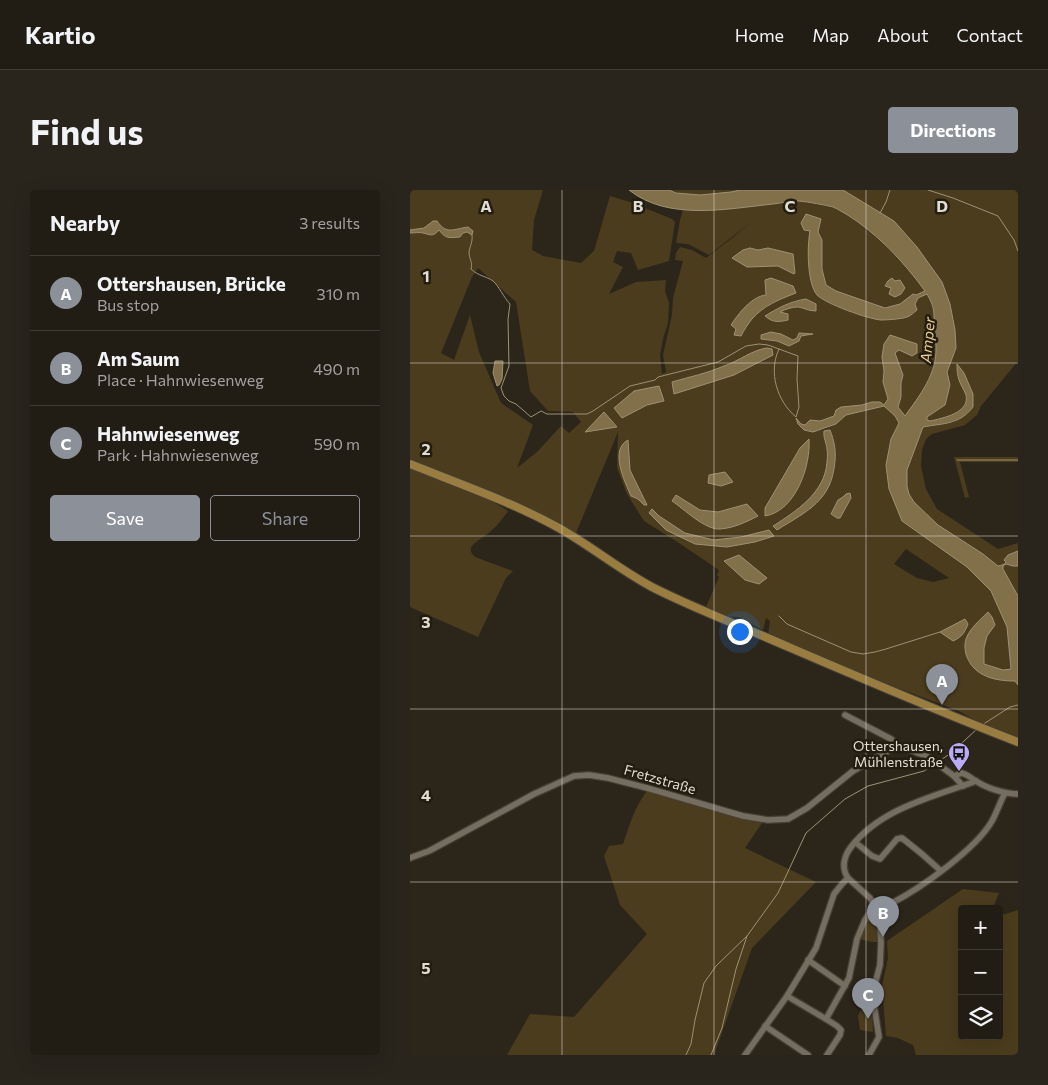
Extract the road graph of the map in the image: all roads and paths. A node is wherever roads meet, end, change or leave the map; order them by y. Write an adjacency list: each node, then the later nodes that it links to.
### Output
1 (410, 464): 3 (main road)
2 (845, 715): 4 (street)
3 (1018, 742)
4 (898, 745): 5 (street); 11 (street, Fretzstraße)
5 (954, 776): 6 (street); 7 (street)
6 (976, 781): 7 (street); 8 (street)
7 (963, 786): 10 (street)
8 (1004, 793): 9 (street); 12 (street)
9 (1015, 794)
10 (855, 842): 12 (street); 13 (street)
11 (410, 858)
12 (941, 871): 14 (street)
13 (848, 878): 14 (street); 15 (street)
14 (876, 906): 16 (street); 23 (street)
15 (808, 960): 16 (street); 17 (street)
16 (846, 986): 18 (street)
17 (787, 996): 18 (street); 19 (street)
18 (826, 1019): 22 (street)
19 (765, 1026): 20 (street); 21 (street)
20 (745, 1055)
21 (808, 1055)
22 (827, 1055)
23 (869, 1055)

